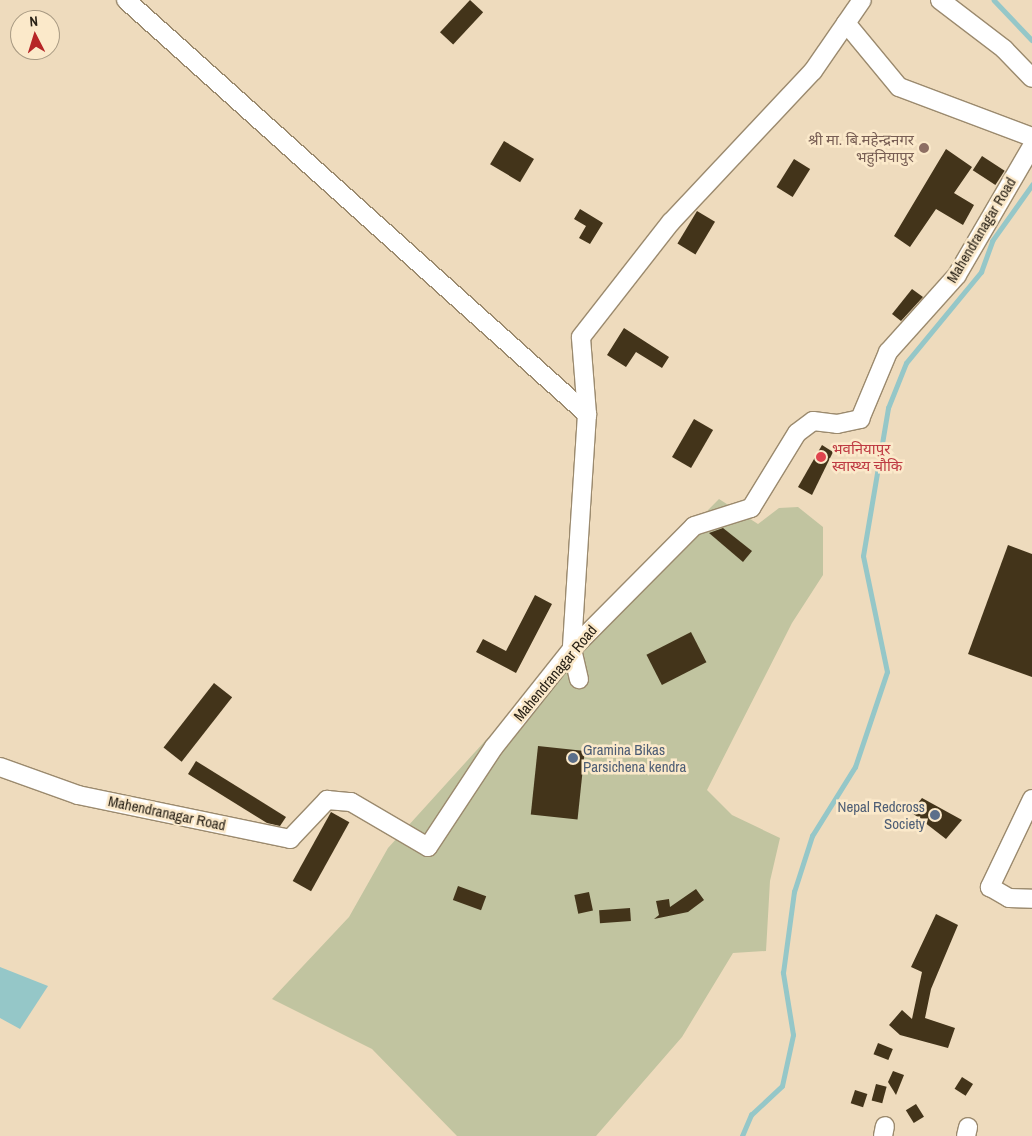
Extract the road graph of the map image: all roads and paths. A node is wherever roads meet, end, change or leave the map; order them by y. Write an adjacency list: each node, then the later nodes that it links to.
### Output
1 (126, 0): 8 (street)
2 (862, 0): 4 (street)
3 (940, 0): 5 (street)
4 (846, 23): 6 (street); 8 (street)
5 (1032, 78)
6 (1032, 137)
7 (1032, 146): 9 (street, Mahendranagar Road)
8 (587, 414): 9 (street)
9 (572, 649): 10 (street); 11 (street, Mahendranagar Road)
10 (579, 679)
11 (0, 767)
12 (1032, 799): 13 (street)
13 (1032, 899)

